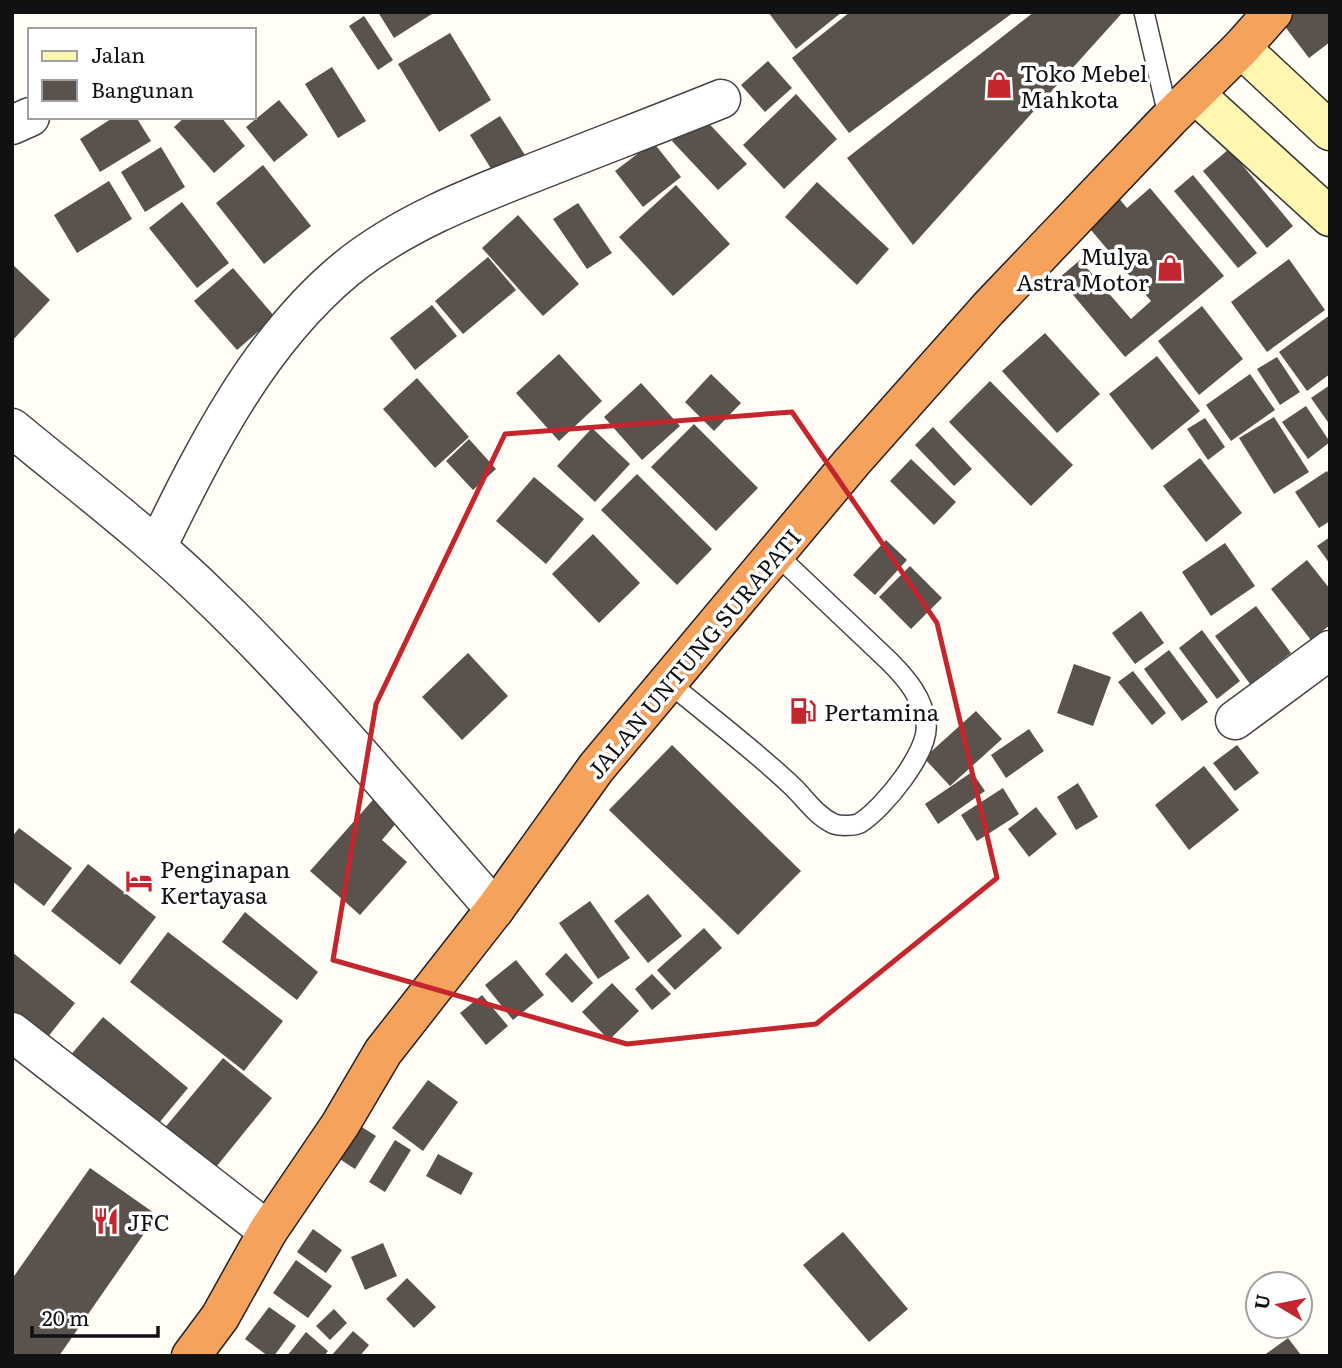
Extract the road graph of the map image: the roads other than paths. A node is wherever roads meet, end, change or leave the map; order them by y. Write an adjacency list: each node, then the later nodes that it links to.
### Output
1 (1144, 12): 5 (lane)
2 (1273, 12): 3 (highway, JALAN UNTUNG SURAPATI)
3 (1241, 48): 5 (highway, JALAN UNTUNG SURAPATI); 8 (main road)
4 (721, 99): 11 (street)
5 (1182, 107): 9 (main road); 12 (highway, JALAN UNTUNG SURAPATI)
6 (28, 118): 7 (street)
7 (12, 125)
8 (1330, 131)
9 (1330, 217)
10 (12, 428): 11 (street)
11 (157, 547): 16 (street)
12 (776, 554): 14 (highway, JALAN UNTUNG SURAPATI); 14 (lane)
13 (1330, 650): 15 (street)
14 (668, 682): 16 (highway, JALAN UNTUNG SURAPATI)
15 (1235, 720)
16 (495, 909): 18 (highway, JALAN UNTUNG SURAPATI)
17 (12, 1032): 18 (street)
18 (268, 1231): 19 (highway, JALAN UNTUNG SURAPATI)
19 (191, 1356)

